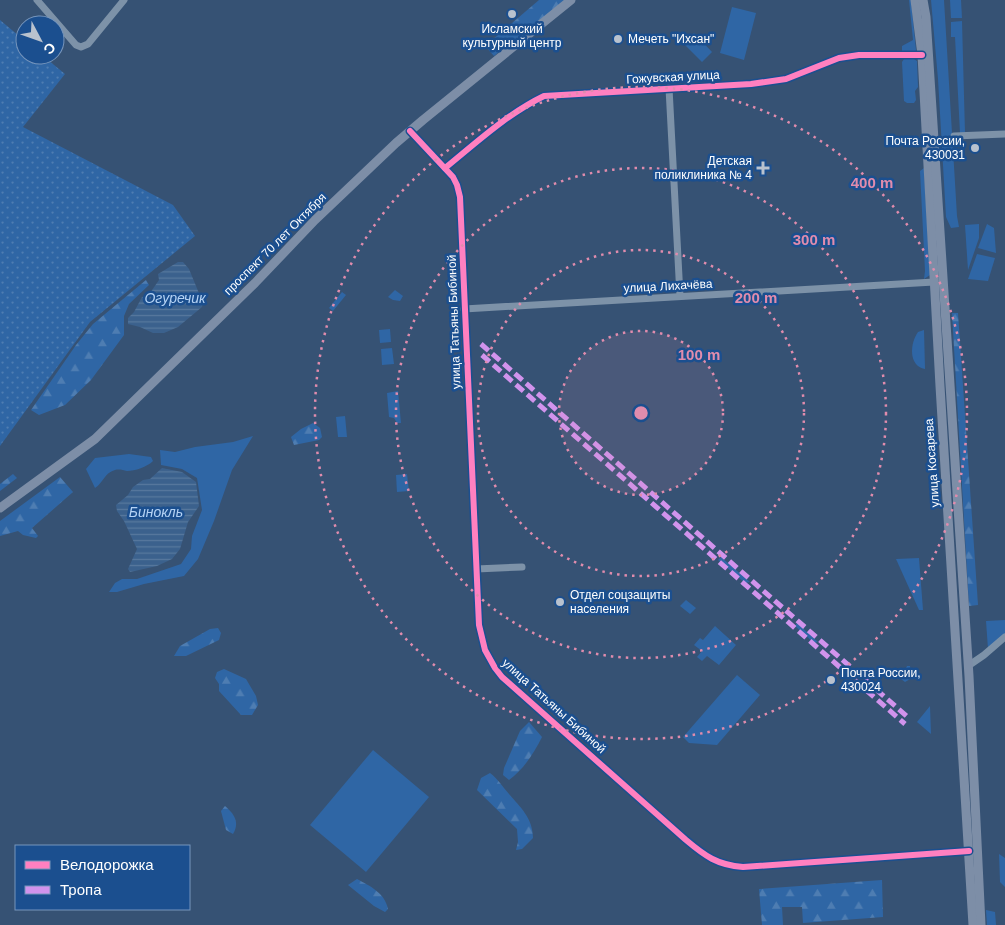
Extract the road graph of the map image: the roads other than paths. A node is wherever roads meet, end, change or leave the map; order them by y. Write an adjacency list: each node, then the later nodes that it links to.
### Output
1 (37, 0): 2 (street)
2 (124, 0)
3 (571, 0): 8 (main road, проспект 70 лет Октября)
4 (915, 0): 6 (main road, улица Косарева)
5 (923, 0): 12 (main road, улица Косарева)
6 (922, 55): 7 (street, Гожувская улица); 12 (main road, улица Косарева)
7 (669, 88): 11 (street, Гожувская улица); 13 (street)
8 (410, 131): 11 (street, улица Татьяны Бибиной); 15 (main road, проспект 70 лет Октября)
9 (1005, 134): 10 (street)
10 (954, 136)
11 (445, 168): 14 (street, улица Татьяны Бибиной)
12 (939, 282): 13 (street, улица Лихачёва); 19 (main road, улица Косарева); 20 (main road, улица Косарева)
13 (680, 296): 14 (street, улица Лихачёва)
14 (464, 309): 17 (street, улица Татьяны Бибиной)
15 (0, 508)
16 (522, 567): 17 (street)
17 (476, 569): 21 (street, улица Татьяны Бибиной)
18 (1005, 637): 20 (street)
19 (958, 666): 20 (main road); 21 (main road, улица Косарева)
20 (968, 666): 21 (main road, улица Косарева)
21 (973, 851): 22 (main road, улица Косарева); 23 (main road, улица Косарева)
22 (973, 925)
23 (981, 925)

